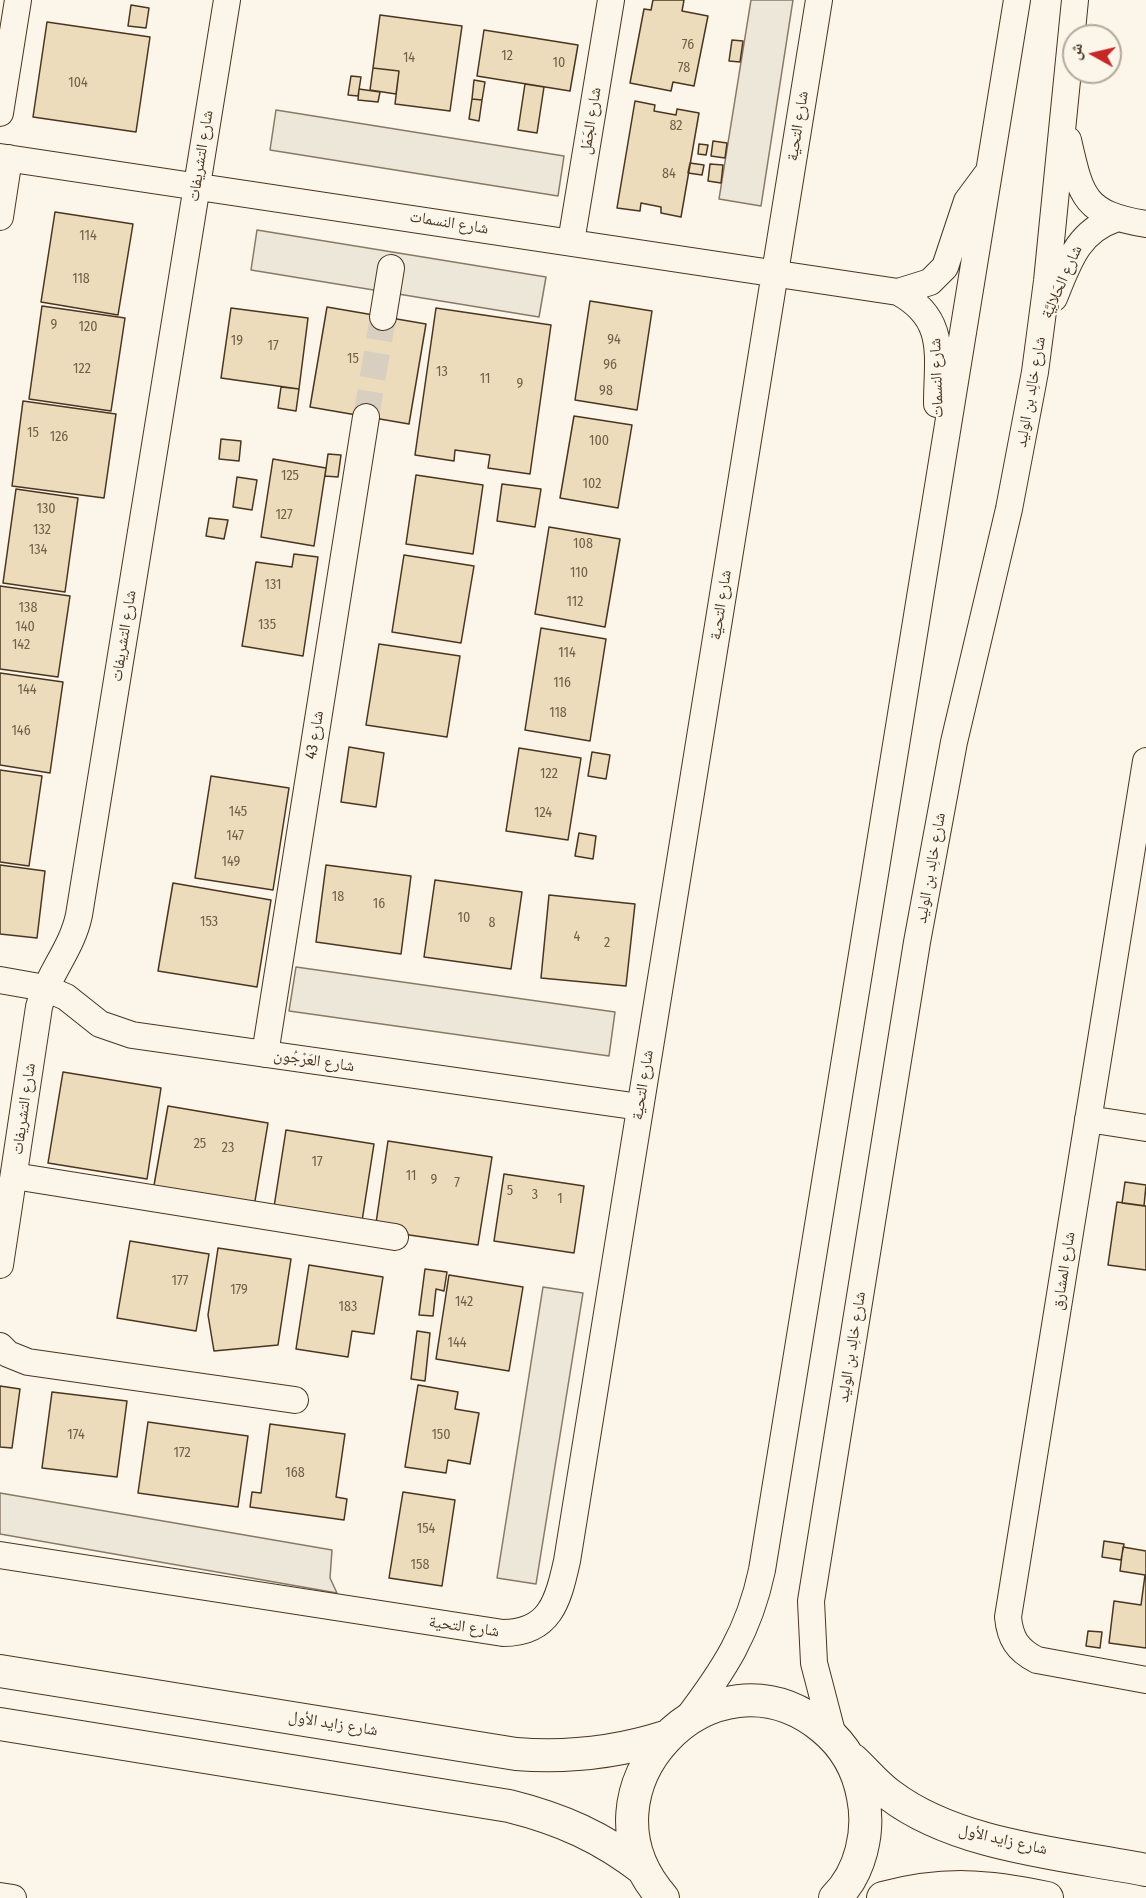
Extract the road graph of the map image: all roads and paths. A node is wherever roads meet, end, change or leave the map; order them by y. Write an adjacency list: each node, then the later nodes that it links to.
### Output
1 (18, 0): 7 (street)
2 (227, 0): 11 (street, شارع التشريفات)
3 (611, 0): 15 (street, شارع الجَمَل)
4 (819, 0): 17 (street, شارع التحية)
5 (1017, 0): 10 (street)
6 (1075, 0): 8 (street, شارع خالِد بن الوليد)
7 (0, 113)
8 (1063, 117): 13 (street); 20 (street, شارع خالِد بن الوليد)
9 (5, 158): 11 (street, شارع النسمات); 12 (street)
10 (990, 171): 18 (street, شارع النسمات); 22 (street)
11 (197, 185): 15 (street, شارع النسمات); 25 (street, شارع التشريفات)
12 (0, 216)
13 (1115, 219): 14 (street); 20 (street, شارع الحَلالِيَّة)
14 (1146, 224)
15 (571, 242): 17 (street, شارع النسمات)
16 (391, 268): 19 (street)
17 (775, 273): 18 (street, شارع النسمات); 27 (street, شارع التحية)
18 (898, 292): 22 (street, شارع النسمات)
19 (383, 317)
20 (1042, 328): 40 (street, شارع خالِد بن الوليد)
21 (366, 417): 26 (street, شارع 43)
22 (944, 445): 39 (street)
23 (1146, 761): 28 (street, شارع المشارق)
24 (0, 980): 25 (street, شارع العَرْجُون)
25 (45, 988): 26 (street, شارع العَرْجُون); 30 (street, شارع التشريفات)
26 (265, 1054): 27 (street, شارع العَرْجُون)
27 (640, 1107): 35 (street, شارع التحية)
28 (1088, 1119): 29 (street); 37 (street, شارع المشارق)
29 (1146, 1128)
30 (14, 1176): 31 (street); 32 (street, شارع التشريفات)
31 (395, 1236)
32 (0, 1265)
33 (0, 1346): 34 (street)
34 (295, 1400)
35 (0, 1555)
36 (0, 1671): 39 (main road, شارع زايد الأول)
37 (1146, 1680)
38 (0, 1724): 42 (main road)
39 (675, 1728): 40 (main road, شارع زايد الأول); 42 (main road)
40 (840, 1745): 41 (main road, شارع زايد الأول); 45 (main road)
41 (1146, 1870)
42 (654, 1888)
43 (0, 1896): 44 (street)
44 (13, 1898)
45 (835, 1898)
46 (883, 1898): 47 (main road)
47 (1047, 1898)

